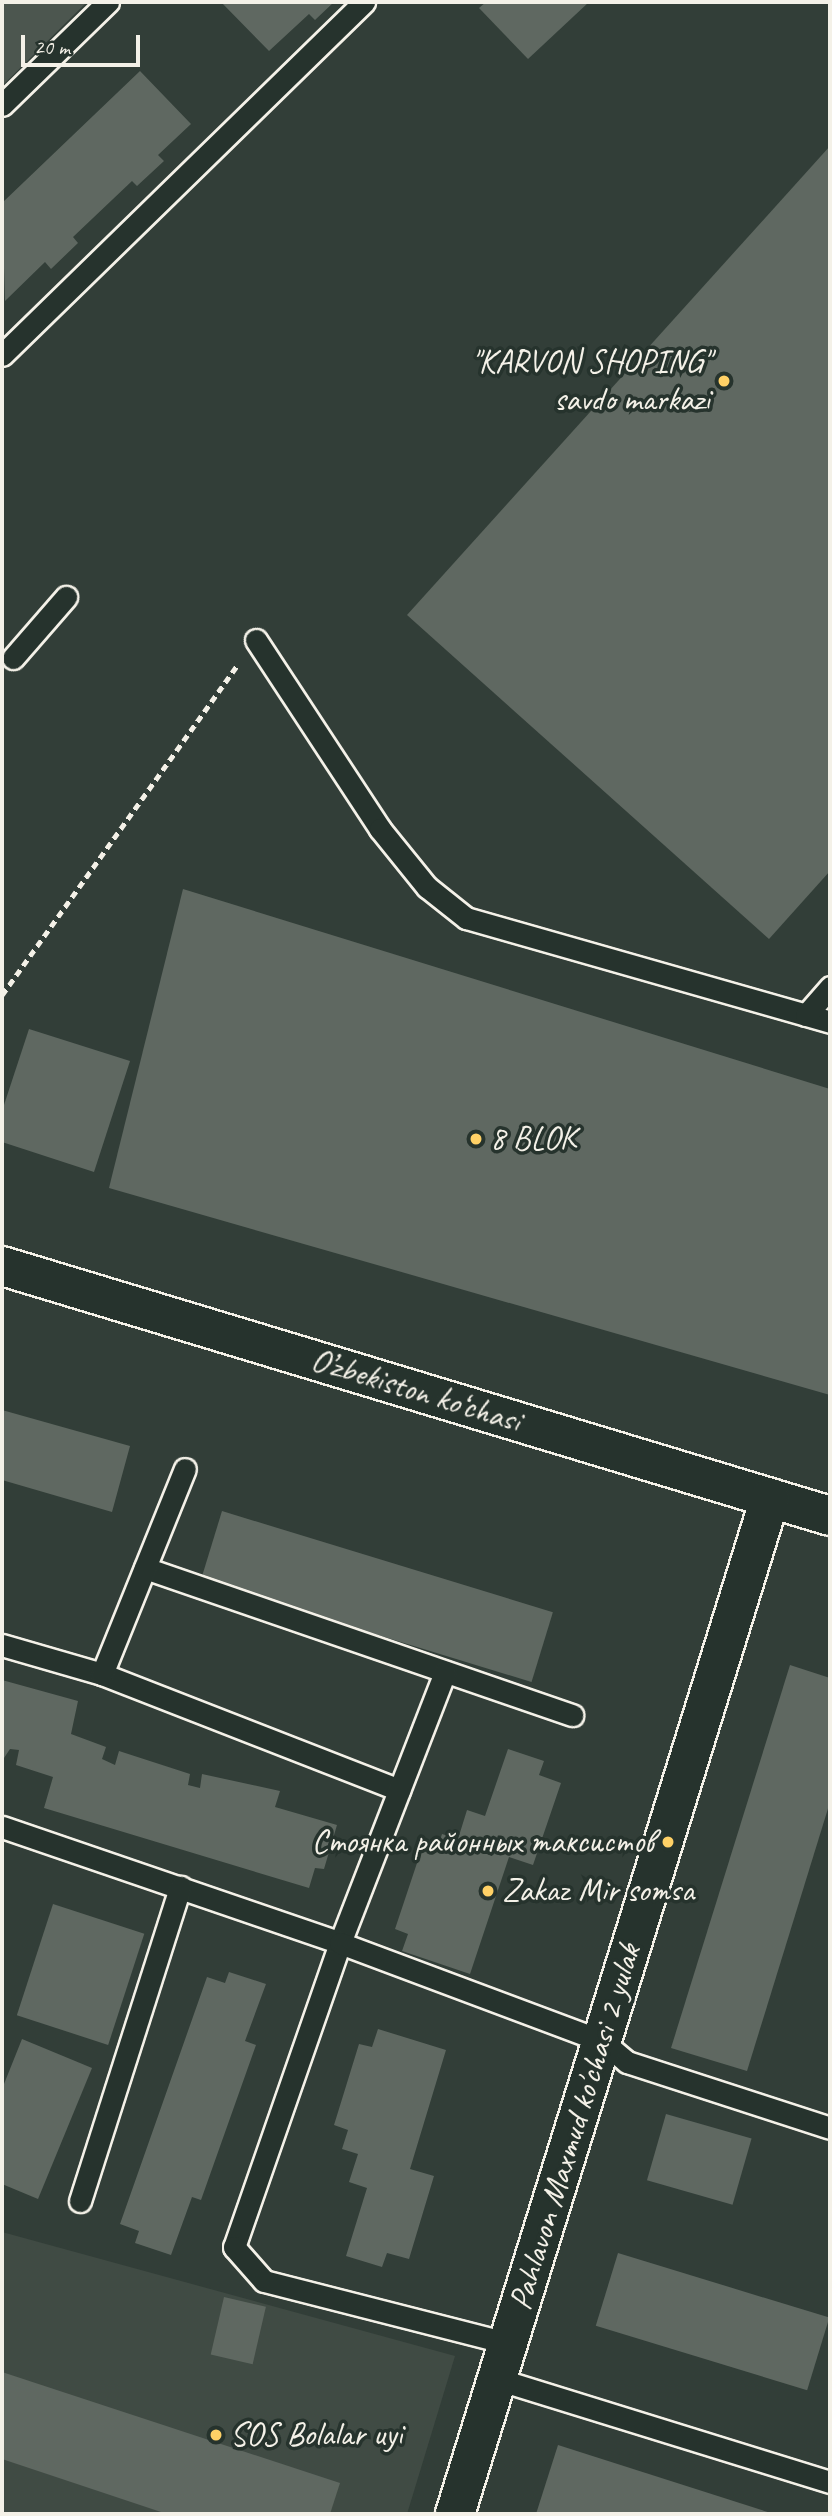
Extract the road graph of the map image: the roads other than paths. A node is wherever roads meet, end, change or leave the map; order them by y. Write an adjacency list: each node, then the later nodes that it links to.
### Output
1 (108, 2): 3 (lane)
2 (364, 2): 4 (lane)
3 (2, 105)
4 (2, 355)
5 (66, 597): 7 (lane)
6 (256, 640): 9 (lane)
7 (13, 658)
8 (830, 987): 9 (lane)
9 (806, 1015): 10 (lane)
10 (830, 1022)
11 (2, 1266): 13 (street, O’zbekiston ko‘chasi)
12 (185, 1469): 15 (lane)
13 (769, 1498): 14 (street, O’zbekiston ko‘chasi); 24 (street, Pahlavon Maxmud ko'chasi 2 yulak)
14 (830, 1516)
15 (145, 1568): 17 (lane); 18 (lane)
16 (2, 1645): 18 (lane)
17 (445, 1672): 19 (lane); 20 (lane)
18 (102, 1674): 20 (lane)
19 (572, 1715)
20 (399, 1790): 23 (lane)
21 (2, 1827): 22 (lane)
22 (180, 1887): 23 (lane); 26 (lane)
23 (341, 1943): 24 (lane); 27 (lane)
24 (602, 2041): 25 (lane); 27 (street, Pahlavon Maxmud ko'chasi 2 yulak)
25 (830, 2129)
26 (80, 2201)
27 (508, 2343): 28 (street, Pahlavon Maxmud ko'chasi 2 yulak)
28 (497, 2379): 29 (lane); 30 (street, Pahlavon Maxmud ko'chasi 2 yulak)
29 (830, 2482)
30 (455, 2514)

